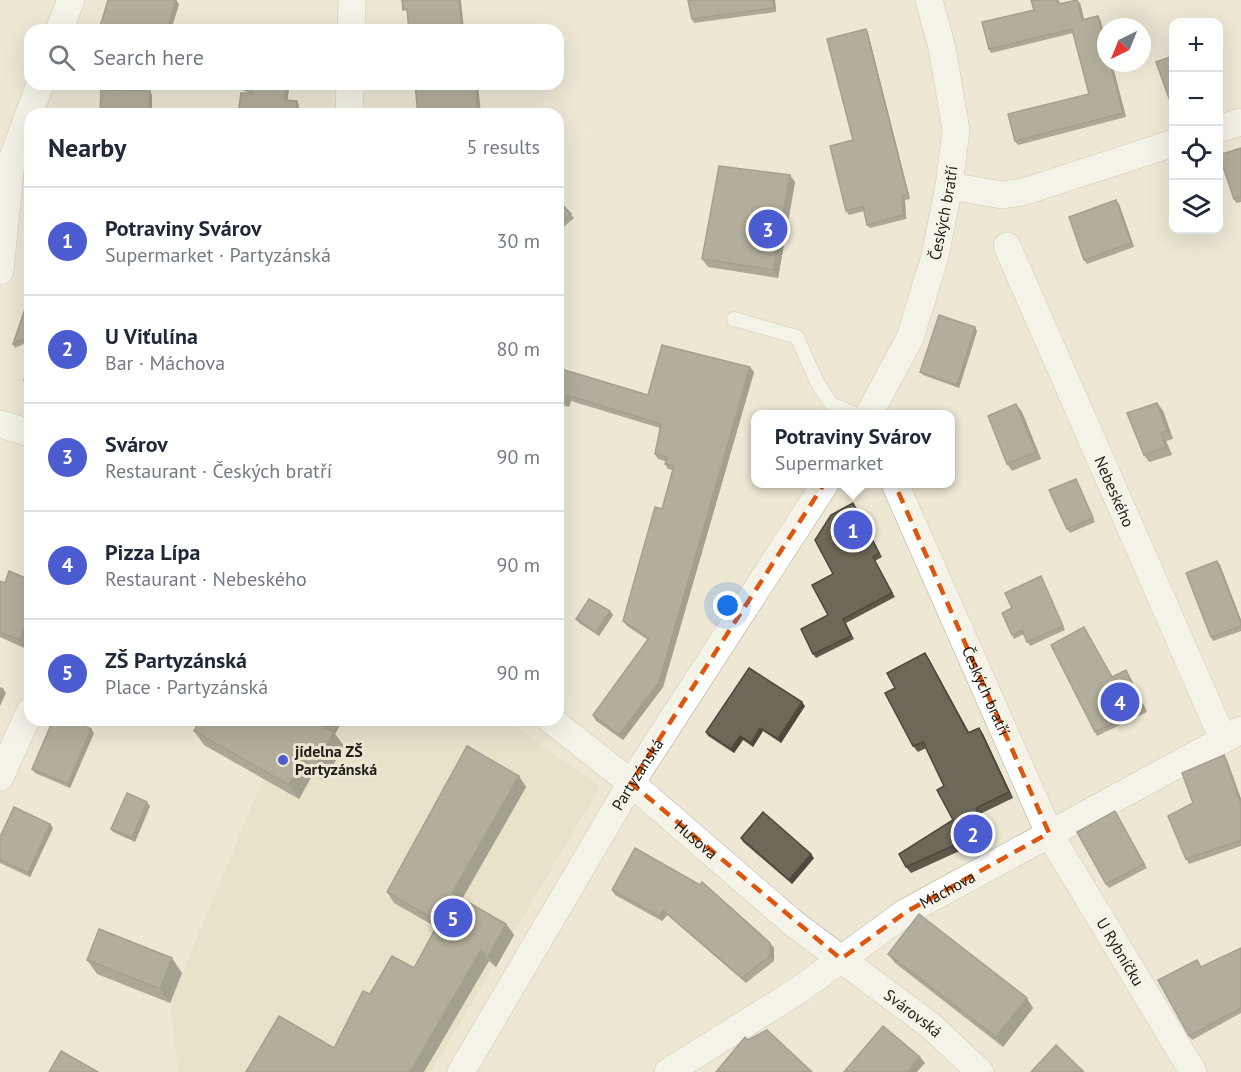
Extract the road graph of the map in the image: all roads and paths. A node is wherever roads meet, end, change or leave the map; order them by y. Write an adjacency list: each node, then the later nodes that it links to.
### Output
1 (71, 0): 4 (street)
2 (352, 0): 5 (street)
3 (929, 0): 14 (street, Českých bratří)
4 (61, 24)
5 (351, 24)
6 (38, 90): 8 (street)
7 (350, 90): 9 (street)
8 (31, 108)
9 (349, 108)
10 (1241, 122): 11 (street)
11 (1223, 127)
12 (24, 128): 16 (street)
13 (1169, 144): 14 (street)
14 (949, 186): 19 (street, Českých bratří)
15 (1007, 246): 26 (street, Nebeského)
16 (0, 271)
17 (734, 319): 18 (lane)
18 (845, 410)
19 (871, 410)
20 (0, 424): 21 (street)
21 (24, 431)
22 (822, 488): 28 (street, Partyzánská)
23 (897, 488): 29 (street, Českých bratří)
24 (24, 724): 27 (street)
25 (559, 726): 28 (street, Husova)
26 (1232, 734): 29 (street, Máchova)
27 (0, 777)
28 (632, 783): 30 (street, Husova); 31 (street, Partyzánská)
29 (1049, 833): 30 (street, Máchova); 34 (street, U Rybníčku)
30 (841, 959): 32 (street, Máchova); 33 (street, Svárovská)
31 (461, 1072)
32 (668, 1072)
33 (980, 1072)
34 (1193, 1072)

